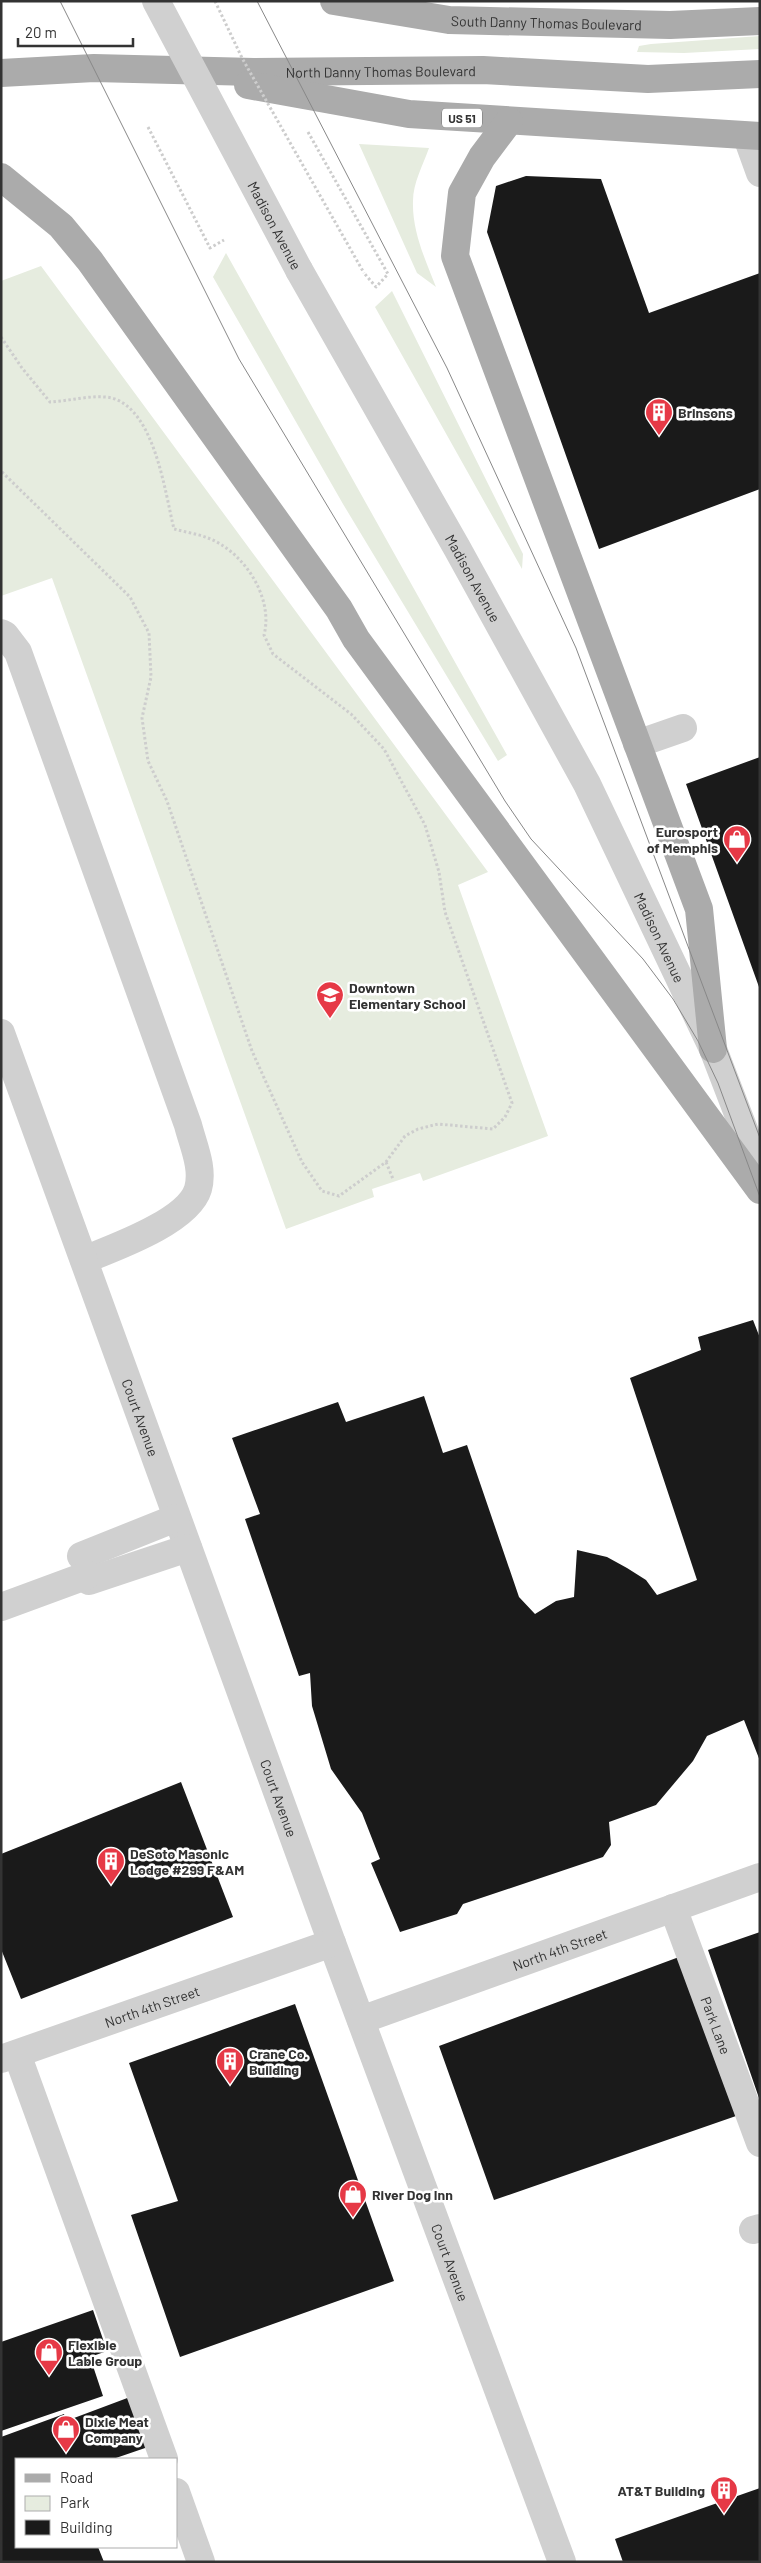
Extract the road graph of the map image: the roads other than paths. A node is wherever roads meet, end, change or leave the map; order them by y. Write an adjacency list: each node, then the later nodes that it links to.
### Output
1 (156, 1): 15 (street, Madison Avenue, bridge)
2 (334, 1): 3 (main road, South Danny Thomas Boulevard)
3 (760, 21)
4 (168, 70): 5 (main road, North Danny Thomas Boulevard / US 51); 6 (main road, North Danny Thomas Boulevard); 7 (main road, US 51)
5 (1, 73)
6 (760, 74)
7 (509, 121): 8 (main road, US 51); 13 (main road)
8 (753, 137): 9 (street)
9 (760, 173)
10 (1, 177): 17 (main road)
11 (1, 633): 18 (street)
12 (683, 728): 13 (street)
13 (637, 744): 15 (main road)
14 (1, 1033): 18 (street, Court Avenue)
15 (713, 1049): 16 (street, Madison Avenue)
16 (760, 1171)
17 (760, 1190)
18 (84, 1260): 19 (street, Court Avenue)
19 (176, 1518): 20 (street, Court Avenue); 21 (street)
20 (188, 1548): 21 (street); 25 (street, Court Avenue)
21 (86, 1570): 22 (street)
22 (1, 1607)
23 (760, 1878): 24 (street, North 4th Street)
24 (673, 1908): 26 (street, North 4th Street); 28 (street, Park Lane)
25 (332, 1943): 26 (street, Court Avenue); 27 (street, North 4th Street)
26 (361, 2020): 32 (street, Court Avenue)
27 (9, 2056): 29 (street)
28 (760, 2143)
29 (164, 2458)
30 (178, 2497): 31 (street)
31 (202, 2562)
32 (562, 2562)

